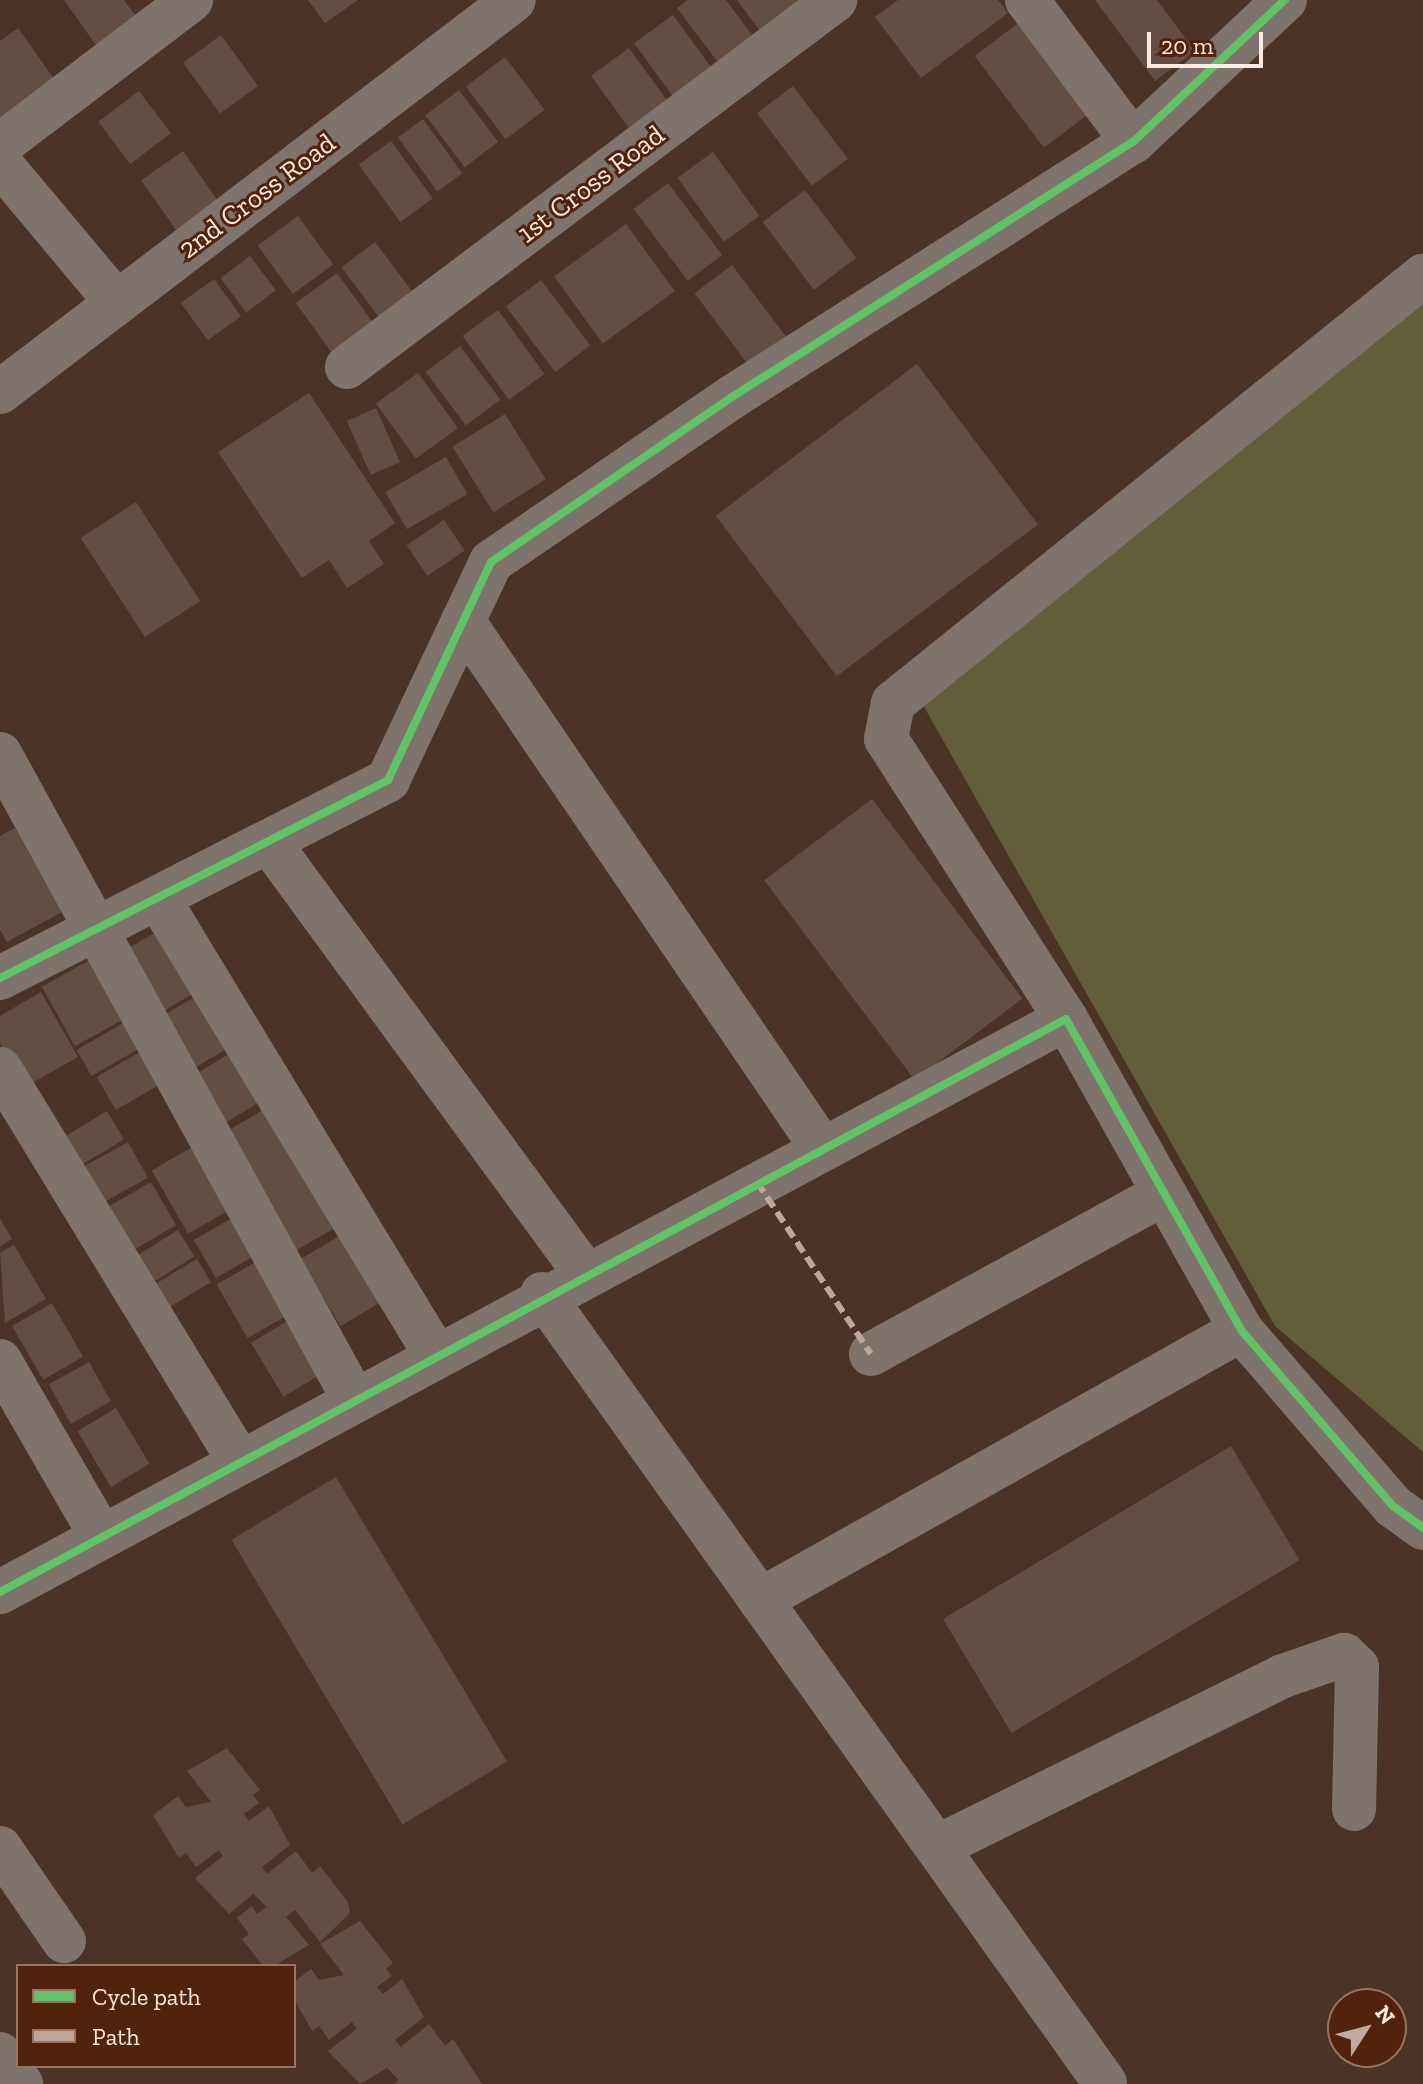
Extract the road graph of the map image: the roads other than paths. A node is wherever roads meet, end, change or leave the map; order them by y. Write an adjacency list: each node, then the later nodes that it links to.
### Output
1 (191, 0): 7 (street)
2 (514, 0): 10 (street, 2nd Cross Road)
3 (835, 0): 11 (street, 1st Cross Road)
4 (1027, 0): 6 (street)
5 (1285, 0): 6 (street)
6 (1133, 142): 13 (street)
7 (0, 145)
8 (0, 163): 10 (street)
9 (1423, 276): 19 (street)
10 (117, 303): 12 (street, 2nd Cross Road)
11 (347, 367)
12 (0, 392)
13 (463, 621): 15 (street); 21 (street)
14 (0, 754): 17 (street)
15 (269, 842): 16 (street); 23 (street)
16 (158, 898): 17 (street); 26 (street)
17 (95, 930): 18 (street); 29 (street)
18 (0, 978)
19 (1066, 1019): 21 (street); 22 (street)
20 (0, 1069): 30 (street)
21 (822, 1148): 23 (street)
22 (1162, 1195): 25 (street); 27 (street)
23 (584, 1272): 24 (street)
24 (542, 1294): 26 (street); 34 (street)
25 (1241, 1330): 31 (street); 34 (street)
26 (435, 1354): 29 (street)
27 (871, 1354)
28 (0, 1361): 32 (street)
29 (353, 1398): 30 (street)
30 (239, 1461): 32 (street)
31 (1423, 1528)
32 (101, 1536): 33 (street)
33 (0, 1592)
34 (760, 1600): 36 (street)
35 (1354, 1809): 36 (street)
36 (937, 1847): 40 (street)
37 (0, 1848): 38 (street)
38 (64, 1941)
39 (0, 2054): 41 (street)
40 (1105, 2083)
41 (21, 2084)

